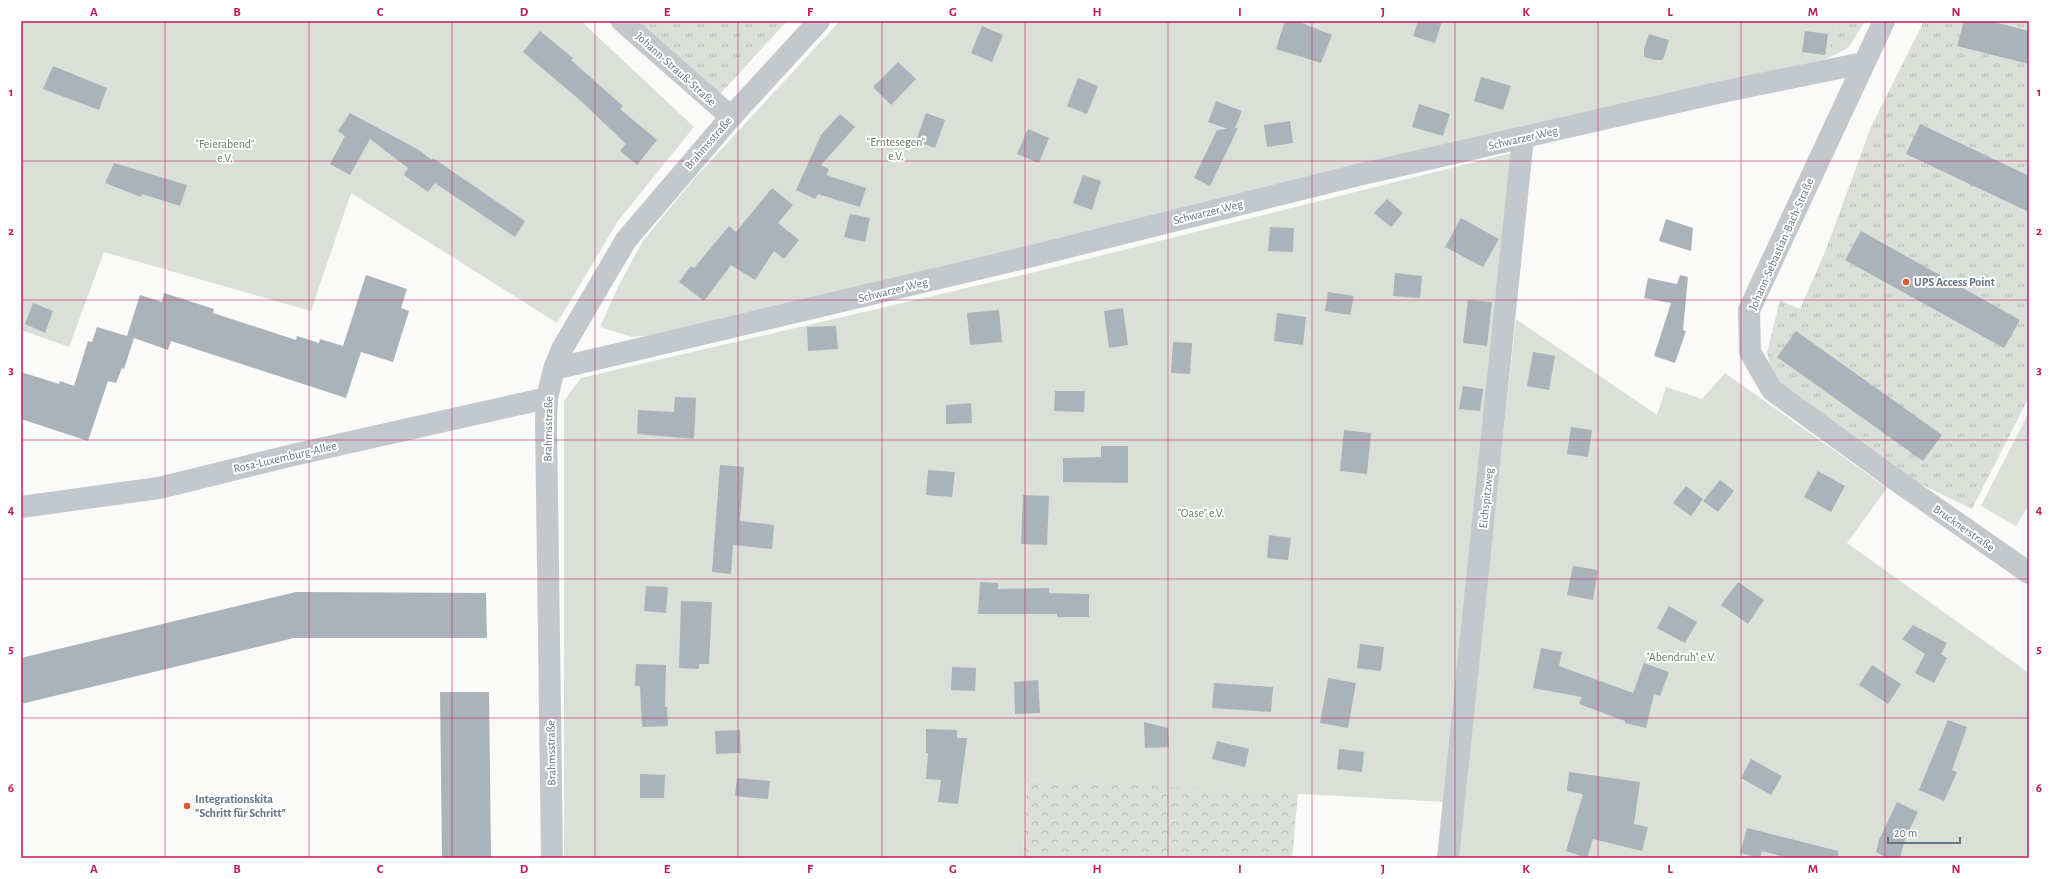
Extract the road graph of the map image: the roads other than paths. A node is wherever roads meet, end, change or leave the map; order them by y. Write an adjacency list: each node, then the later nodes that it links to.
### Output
1 (622, 21): 5 (street, Johann-Strauß-Straße)
2 (819, 21): 5 (street, Brahmsstraße)
3 (1884, 21): 4 (street, Johann-Sebastian-Bach-Straße)
4 (1863, 63): 6 (street, Schwarzer Weg); 9 (street, Johann-Sebastian-Bach-Straße)
5 (731, 117): 7 (street, Brahmsstraße)
6 (1523, 138): 7 (street, Schwarzer Weg); 13 (street, Eichspitzweg)
7 (554, 369): 8 (street, Brahmsstraße)
8 (547, 398): 10 (street, Rosa-Luxemburg-Allee); 12 (street, Brahmsstraße)
9 (1900, 483): 11 (street, Brucknerstraße)
10 (21, 507)
11 (2029, 572)
12 (552, 858)
13 (1448, 858)

